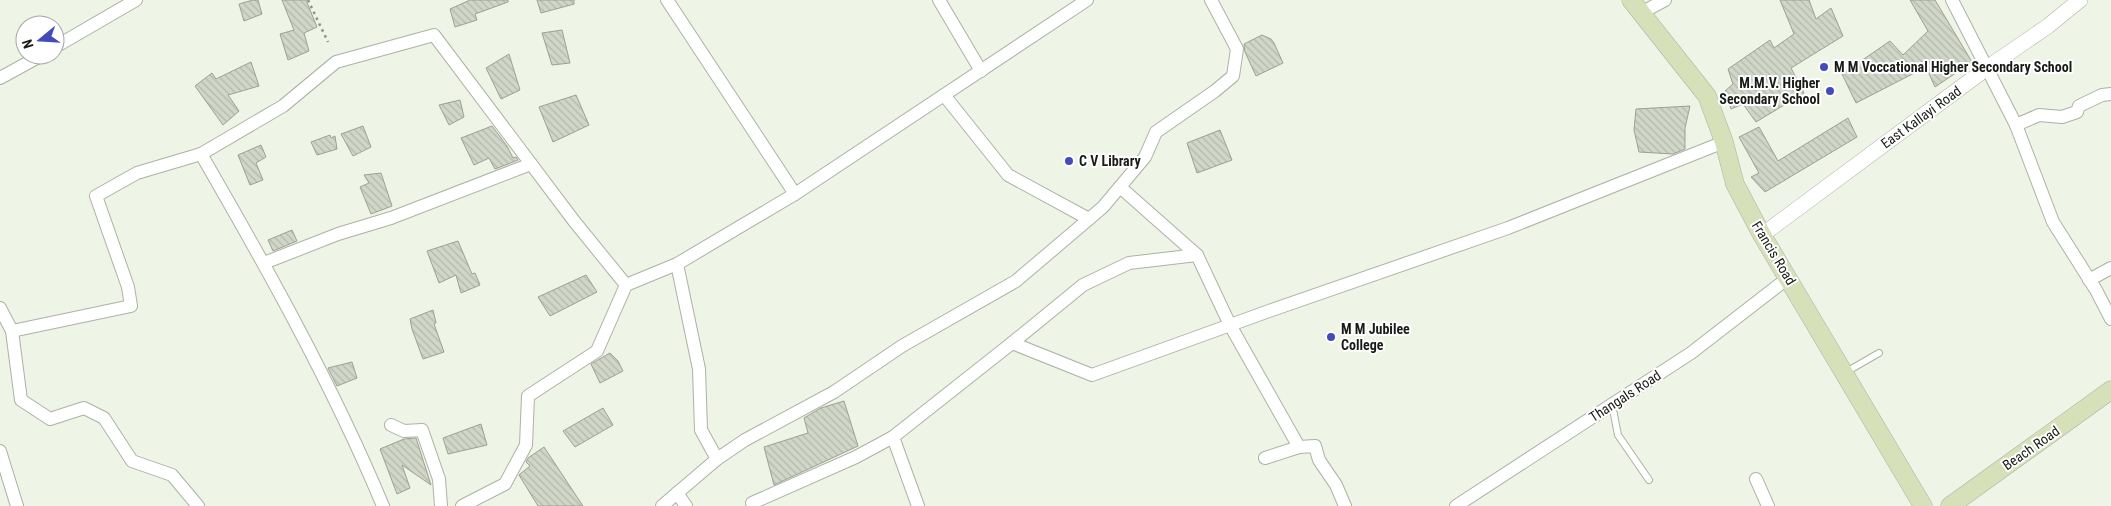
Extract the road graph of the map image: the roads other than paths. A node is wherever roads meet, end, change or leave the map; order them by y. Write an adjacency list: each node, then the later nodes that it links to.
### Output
1 (136, 0): 10 (street)
2 (667, 0): 22 (street)
3 (939, 0): 13 (street)
4 (1087, 0): 13 (street)
5 (1211, 0): 21 (street)
6 (1665, 0): 9 (street)
7 (1952, 0): 12 (street)
8 (2080, 0): 12 (street, East Kallayi Road)
9 (1636, 6): 18 (main road, Francis Road)
10 (65, 42)
11 (24, 65): 14 (street)
12 (1987, 68): 17 (street); 24 (street, East Kallayi Road)
13 (981, 71): 16 (street)
14 (0, 78)
15 (2111, 94): 17 (street)
16 (944, 95): 22 (street); 23 (street)
17 (2016, 125): 30 (street)
18 (1724, 142): 24 (main road, Francis Road); 34 (street)
19 (201, 154): 20 (street); 26 (street); 35 (street)
20 (531, 164): 26 (street); 31 (street)
21 (1120, 187): 23 (street); 25 (street)
22 (795, 194): 27 (street)
23 (1088, 219): 46 (street)
24 (1762, 235): 29 (main road, Francis Road)
25 (1197, 255): 34 (street); 36 (street)
26 (264, 263): 53 (street)
27 (676, 264): 31 (street); 46 (street)
28 (2111, 268): 30 (street)
29 (1788, 278): 38 (main road, Francis Road); 40 (street, Thangals Road)
30 (2089, 280): 33 (street)
31 (626, 285): 55 (street)
32 (0, 308): 35 (street)
33 (2111, 319)
34 (1230, 325): 36 (street); 43 (street)
35 (12, 331): 52 (street)
36 (1012, 343): 42 (street)
37 (1879, 352): 38 (lane)
38 (1844, 373): 62 (main road, Francis Road)
39 (2111, 390): 63 (main road, Beach Road)
40 (1612, 404): 48 (lane); 60 (street, Thangals Road)
41 (391, 425): 54 (street)
42 (894, 437): 50 (street); 58 (street)
43 (1299, 447): 45 (street); 59 (street)
44 (0, 451): 51 (street)
45 (1265, 458)
46 (717, 459): 49 (street)
47 (1756, 479): 61 (street)
48 (1649, 480)
49 (677, 493): 56 (street); 57 (street)
50 (752, 503)
51 (17, 506)
52 (198, 506)
53 (383, 506)
54 (442, 506)
55 (462, 506)
56 (662, 506)
57 (686, 506)
58 (918, 506)
59 (1345, 506)
60 (1456, 506)
61 (1768, 506)
62 (1923, 506)
63 (1950, 506)

